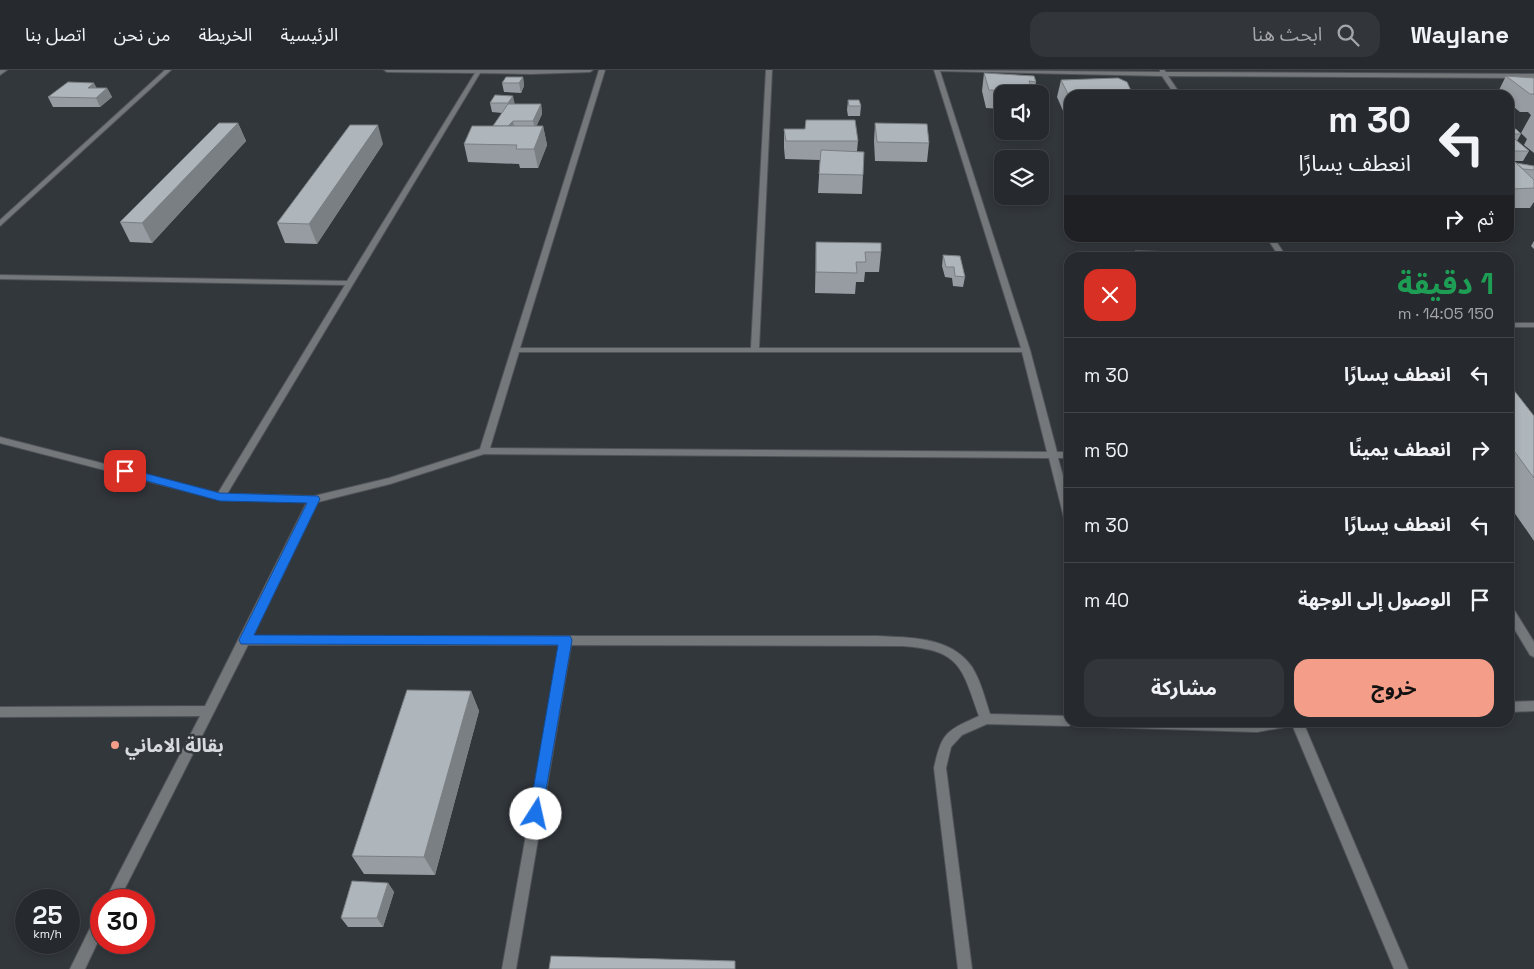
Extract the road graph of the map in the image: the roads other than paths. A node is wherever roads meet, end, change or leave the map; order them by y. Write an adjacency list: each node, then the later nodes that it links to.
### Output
1 (4, 70): 12 (street)
2 (168, 70): 16 (street)
3 (387, 70): 4 (street)
4 (421, 70): 10 (street)
5 (590, 70): 10 (street)
6 (602, 70): 21 (street)
7 (769, 70): 22 (street)
8 (939, 70): 11 (street); 23 (street)
9 (1495, 70): 13 (street)
10 (478, 72): 18 (street)
11 (1163, 72): 13 (street); 15 (street)
12 (0, 73)
13 (1503, 76): 14 (street)
14 (1534, 76)
15 (1175, 90)
16 (0, 224)
17 (0, 277): 18 (street)
18 (348, 283): 28 (street)
19 (1514, 325): 20 (street)
20 (1534, 325)
21 (515, 350): 22 (street); 25 (street)
22 (755, 350): 23 (street)
23 (1026, 350): 26 (street)
24 (0, 440): 28 (street)
25 (484, 451): 26 (street); 30 (street)
26 (1054, 454): 27 (street); 29 (street)
27 (1064, 454)
28 (220, 497): 30 (street)
29 (1064, 497)
30 (314, 499): 32 (street)
31 (1514, 619): 34 (street)
32 (246, 640): 33 (street); 37 (street)
33 (566, 640): 39 (street); 47 (street)
34 (1534, 652)
35 (1534, 706): 36 (street)
36 (1514, 707)
37 (209, 711): 38 (street); 44 (street)
38 (0, 712)
39 (986, 719): 40 (street); 48 (street)
40 (1064, 721)
41 (1229, 727): 42 (street)
42 (1262, 727)
43 (1299, 727): 49 (street)
44 (118, 889)
45 (90, 943): 46 (street)
46 (77, 969)
47 (510, 969)
48 (965, 969)
49 (1401, 969)

